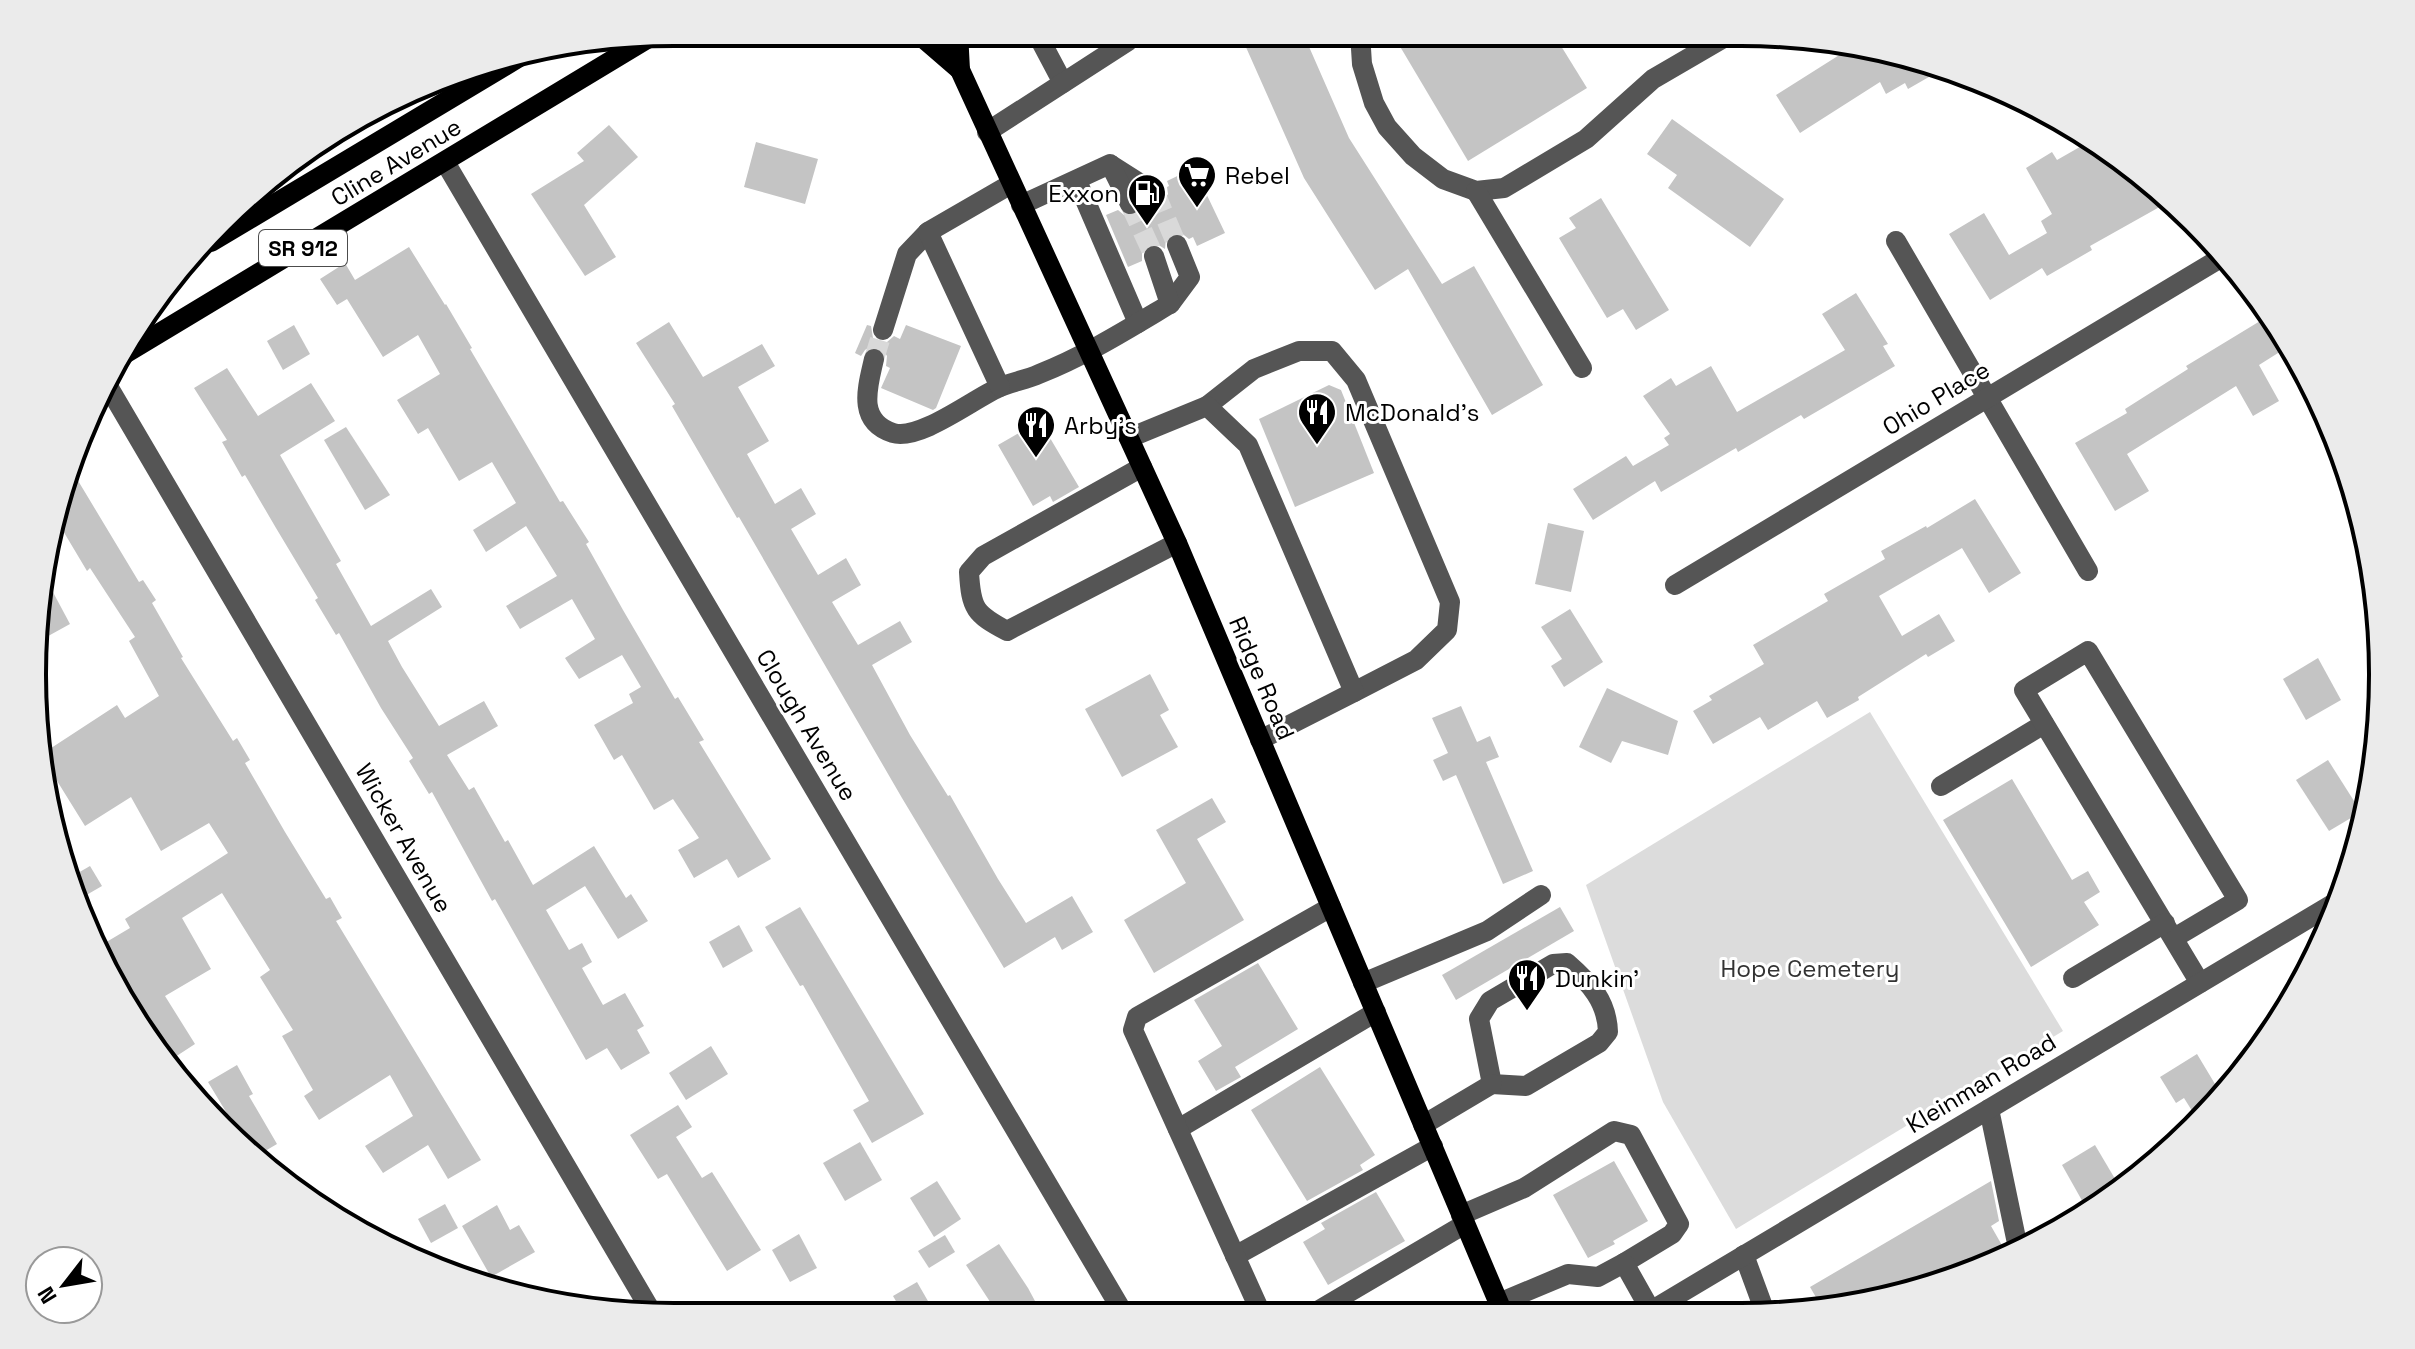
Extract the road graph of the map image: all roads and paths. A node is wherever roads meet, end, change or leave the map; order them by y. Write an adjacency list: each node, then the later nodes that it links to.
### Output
1 (932, 46): 8 (main road, Ridge Road)
2 (959, 46): 8 (main road, Ridge Road)
3 (1043, 46): 10 (street)
4 (1120, 46): 10 (street)
5 (1361, 46): 16 (street)
6 (1710, 46): 16 (street)
7 (634, 47): 12 (main road, Cline Avenue / SR 912)
8 (960, 70): 11 (main road, Ridge Road)
9 (494, 72): 20 (main road, Cline Avenue / SR 912)
10 (1063, 83): 11 (street)
11 (987, 132): 15 (main road, Ridge Road)
12 (445, 162): 29 (main road, Cline Avenue / SR 912); 66 (street, Clough Avenue)
13 (1110, 164): 14 (street); 17 (street); 18 (street)
14 (1077, 181): 19 (street); 27 (street)
15 (1011, 184): 19 (main road, Ridge Road); 21 (street)
16 (1476, 191): 32 (street)
17 (1155, 193)
18 (1130, 204)
19 (1021, 205): 30 (main road, Ridge Road)
20 (229, 231)
21 (928, 232): 28 (street); 33 (street)
22 (1896, 241): 35 (street)
23 (1177, 245): 26 (street)
24 (1154, 256): 26 (street)
25 (2214, 262): 35 (street, Ohio Place)
26 (1170, 304): 27 (street)
27 (1138, 323): 30 (street)
28 (883, 330)
29 (139, 345)
30 (1089, 351): 33 (street); 37 (main road, Ridge Road)
31 (874, 359): 33 (street)
32 (1582, 368)
33 (1000, 387)
34 (113, 394): 64 (street, Wicker Avenue)
35 (1986, 398): 40 (street); 41 (street, Ohio Place)
36 (1207, 406): 37 (street); 42 (street); 42 (street)
37 (1129, 438): 38 (main road, Ridge Road)
38 (1142, 467): 39 (main road, Ridge Road); 39 (street)
39 (1177, 543): 44 (main road, Ridge Road)
40 (2088, 571)
41 (1675, 585)
42 (1354, 692): 44 (street)
43 (2044, 724): 45 (street); 49 (street); 49 (street)
44 (1260, 740): 47 (main road, Ridge Road)
45 (1941, 786)
46 (1541, 895): 51 (street)
47 (1331, 907): 51 (main road, Ridge Road); 57 (street)
48 (2323, 910): 52 (street, Kleinman Road)
49 (2169, 931): 50 (street); 52 (street)
50 (2073, 978)
51 (1363, 983): 53 (main road, Ridge Road)
52 (2200, 983): 55 (street, Kleinman Road)
53 (1376, 1012): 56 (main road, Ridge Road); 57 (street)
54 (1492, 1084): 54 (street); 56 (street)
55 (1989, 1109): 60 (street); 61 (street, Kleinman Road)
56 (1423, 1125): 58 (main road, Ridge Road)
57 (1178, 1129): 62 (street)
58 (1433, 1146): 59 (main road, Ridge Road); 62 (street)
59 (1463, 1219): 63 (street); 68 (street); 69 (main road, Ridge Road)
60 (2016, 1239)
61 (1744, 1255): 65 (street); 72 (street, Kleinman Road)
62 (1235, 1256): 67 (street)
63 (1624, 1263): 70 (street); 71 (street)
64 (646, 1302)
65 (1761, 1302)
66 (1118, 1303)
67 (1256, 1303)
68 (1330, 1303)
69 (1499, 1303)
70 (1511, 1303)
71 (1646, 1303)
72 (1663, 1303)

